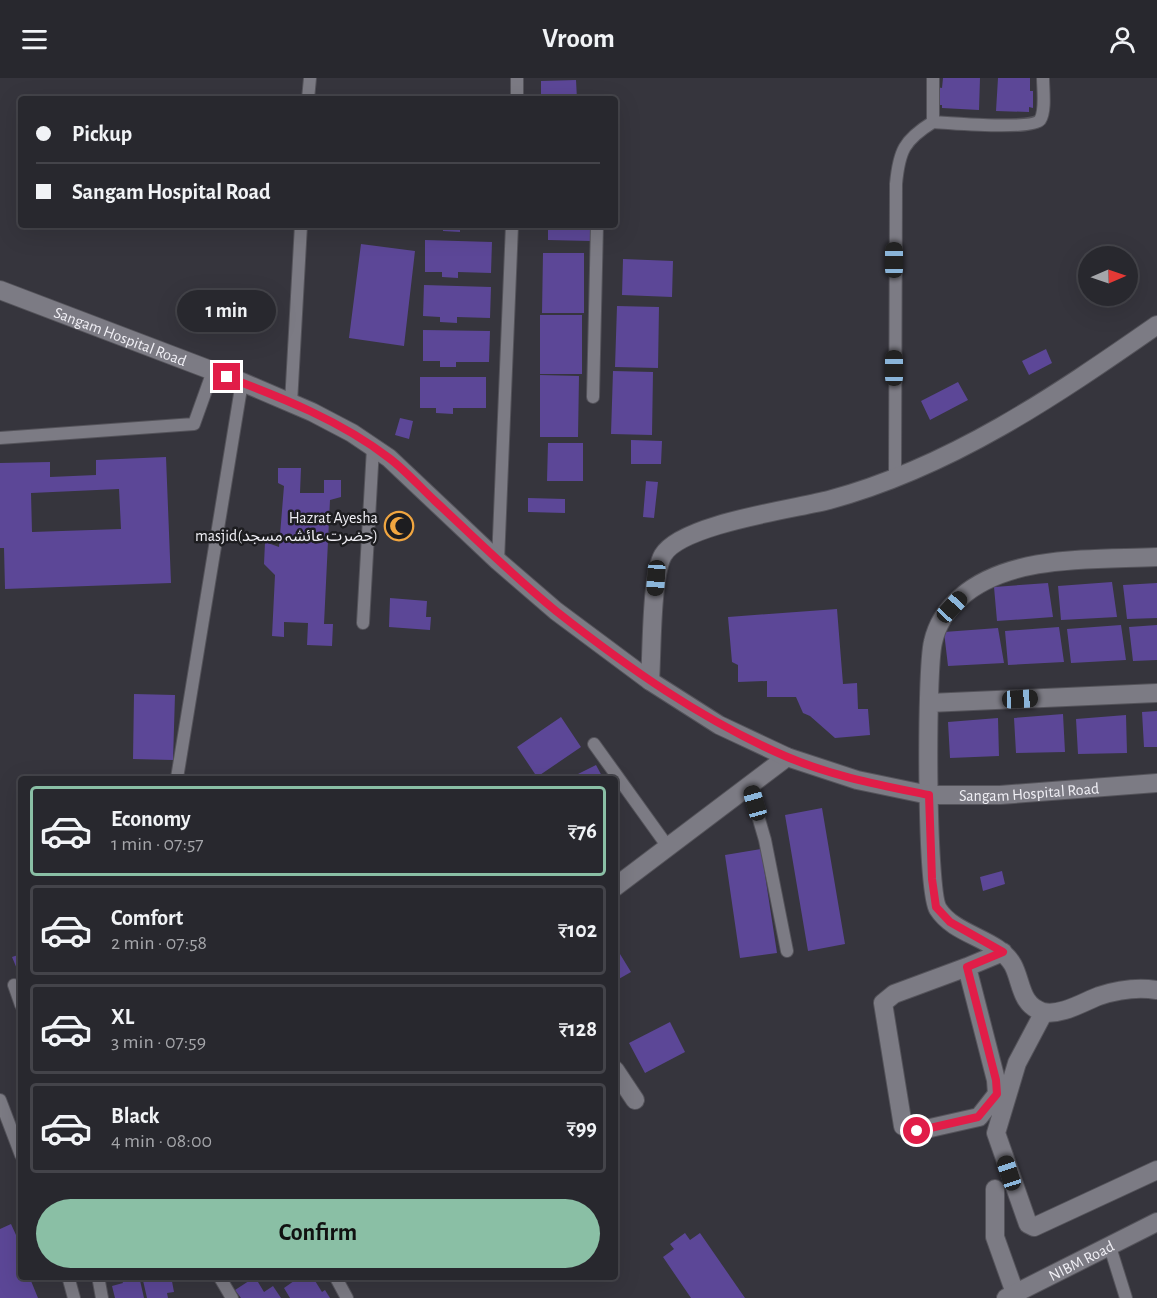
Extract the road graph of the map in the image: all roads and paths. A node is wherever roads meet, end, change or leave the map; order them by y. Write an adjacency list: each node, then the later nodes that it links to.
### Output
1 (310, 78): 5 (lane)
2 (517, 78): 6 (lane)
3 (933, 78): 7 (lane)
4 (1043, 78): 7 (lane)
5 (309, 96)
6 (516, 96)
7 (933, 122): 19 (lane)
8 (301, 228): 16 (lane)
9 (512, 228): 21 (lane)
10 (597, 228): 15 (lane)
11 (0, 290): 13 (street, Sangam Hospital Road)
12 (1157, 326): 19 (street)
13 (213, 371): 14 (street, Sangam Hospital Road); 17 (lane)
14 (242, 382): 16 (street, Sangam Hospital Road); 28 (lane)
15 (593, 397)
16 (291, 403): 18 (street, Sangam Hospital Road)
17 (0, 438)
18 (373, 448): 21 (street, Sangam Hospital Road); 22 (lane)
19 (895, 477): 23 (street)
20 (1157, 557): 25 (street)
21 (498, 561): 23 (street, Sangam Hospital Road)
22 (363, 623)
23 (650, 681): 27 (street, Sangam Hospital Road)
24 (1157, 693): 25 (street)
25 (929, 703): 33 (street)
26 (594, 744): 29 (lane)
27 (787, 757): 32 (street); 33 (street, Sangam Hospital Road)
28 (177, 776)
29 (617, 776)
30 (618, 777): 34 (lane)
31 (1157, 783): 33 (street, Sangam Hospital Road)
32 (749, 785): 34 (street); 36 (lane)
33 (929, 795): 37 (street)
34 (668, 847): 35 (street)
35 (618, 885)
36 (787, 951)
37 (1003, 952): 38 (street); 42 (street)
38 (967, 967): 38 (street)
39 (15, 985): 41 (lane)
40 (1157, 990): 42 (street)
41 (18, 995)
42 (1044, 1012): 47 (street)
43 (618, 1074): 45 (street)
44 (0, 1100): 46 (lane)
45 (635, 1100)
46 (18, 1147)
47 (1157, 1170)
48 (995, 1189): 55 (street)
49 (1157, 1222): 50 (street, NIBM Road)
50 (1110, 1247): 55 (street, NIBM Road); 60 (lane)
51 (69, 1280): 56 (lane)
52 (99, 1280): 57 (lane)
53 (221, 1280): 58 (lane)
54 (336, 1280): 59 (lane)
55 (1010, 1295)
56 (74, 1298)
57 (102, 1298)
58 (232, 1298)
59 (346, 1298)
60 (1126, 1298)

